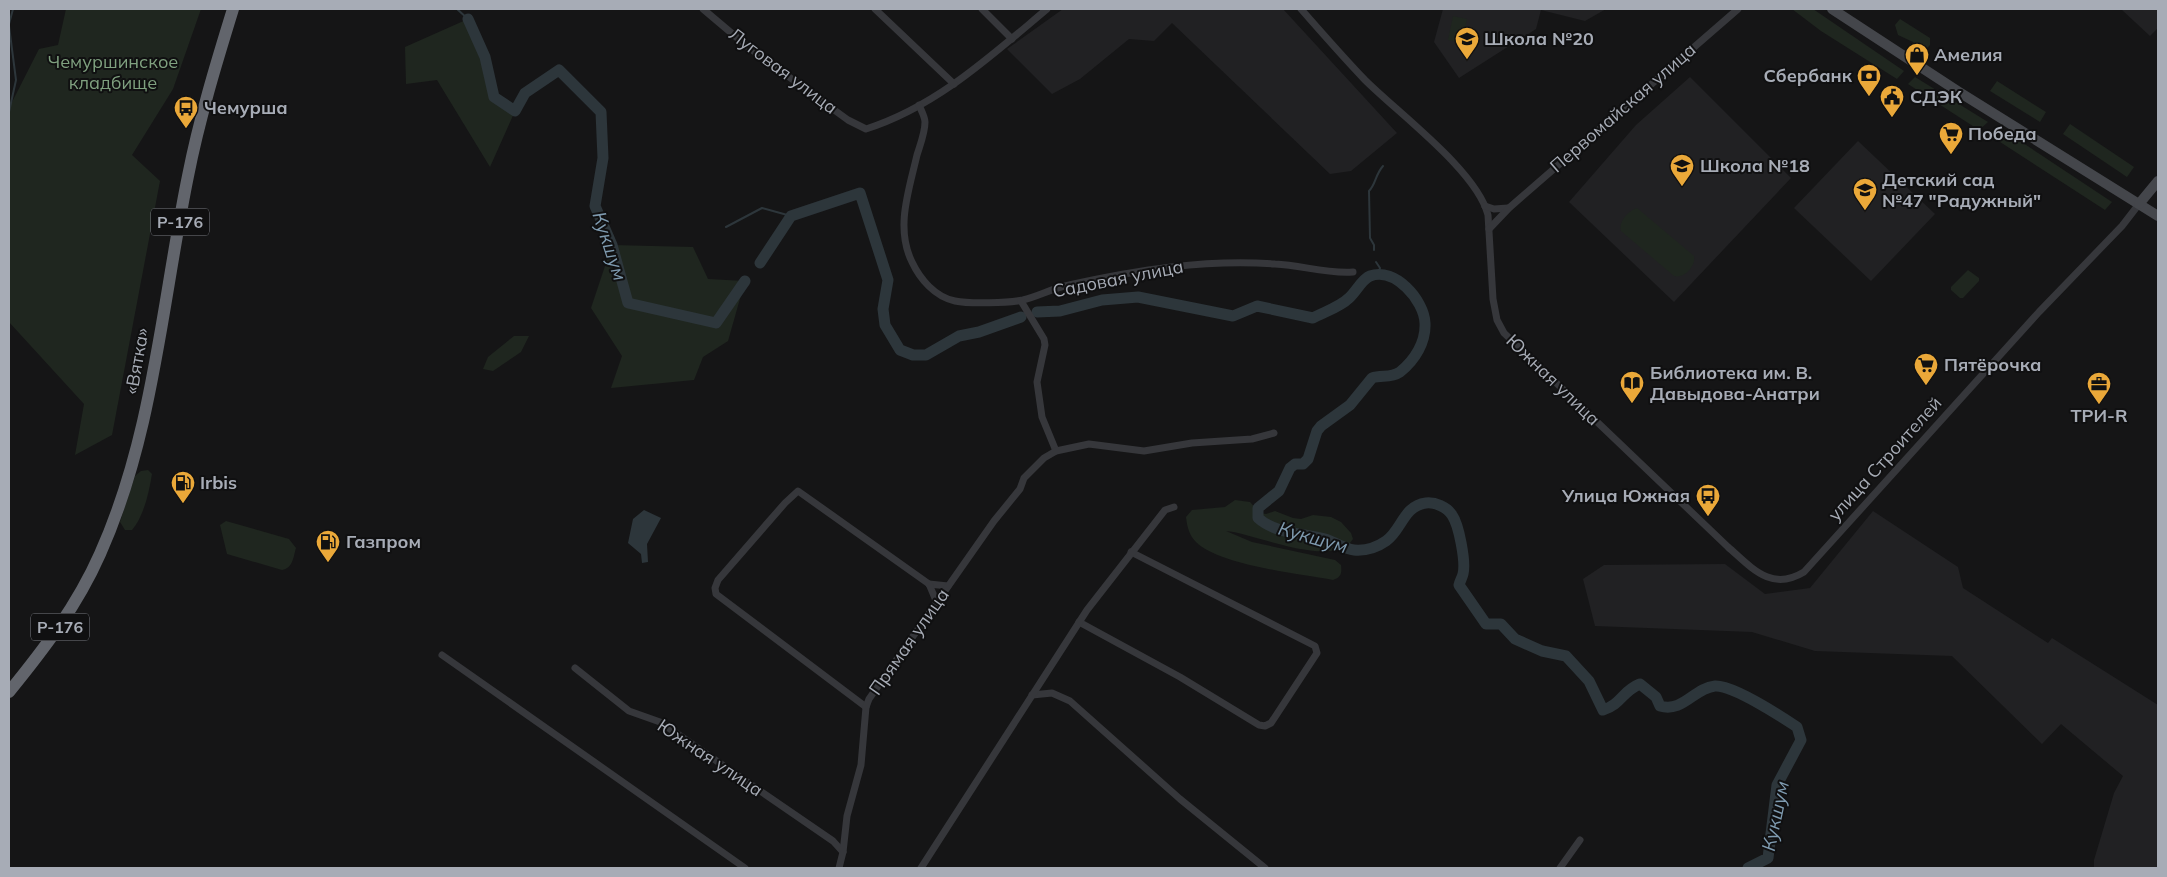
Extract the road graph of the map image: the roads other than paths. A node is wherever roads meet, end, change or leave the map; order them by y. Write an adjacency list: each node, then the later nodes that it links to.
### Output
1 (233, 9): 31 (highway, «Вятка» / Р-176)
2 (703, 9): 11 (street, Луговая улица)
3 (875, 9): 10 (street)
4 (982, 9): 9 (street)
5 (1047, 9): 9 (street)
6 (1301, 9): 14 (street, Южная улица)
7 (1738, 9): 15 (street, Первомайская улица)
8 (1832, 9): 13 (main road)
9 (1012, 38): 10 (street)
10 (954, 84): 11 (street)
11 (919, 104): 19 (street, Садовая улица)
12 (2158, 181): 13 (main road, улица Строителей)
13 (2139, 204): 16 (main road); 24 (street, улица Строителей)
14 (1485, 206): 15 (street); 17 (street, Южная улица)
15 (1509, 208): 17 (street, Первомайская улица)
16 (2158, 216)
17 (1489, 229): 24 (street, Южная улица)
18 (1353, 272): 19 (street, Садовая улица)
19 (1021, 300): 21 (street)
20 (1274, 433): 21 (street)
21 (1056, 451): 26 (street, Прямая улица)
22 (1174, 507): 23 (street)
23 (1131, 552): 28 (street); 28 (street)
24 (1794, 578)
25 (930, 584): 26 (street); 27 (street); 33 (street)
26 (948, 586): 27 (street, Прямая улица)
27 (936, 603): 33 (street, Прямая улица)
28 (1079, 622): 32 (street)
29 (442, 655): 36 (street)
30 (575, 668): 35 (street, Южная улица)
31 (9, 692)
32 (1032, 695): 38 (street); 39 (street)
33 (866, 707): 35 (street, Прямая улица)
34 (1580, 840): 40 (street)
35 (844, 852): 37 (street, Прямая улица)
36 (745, 868)
37 (839, 868)
38 (921, 868)
39 (1265, 868)
40 (1560, 868)

